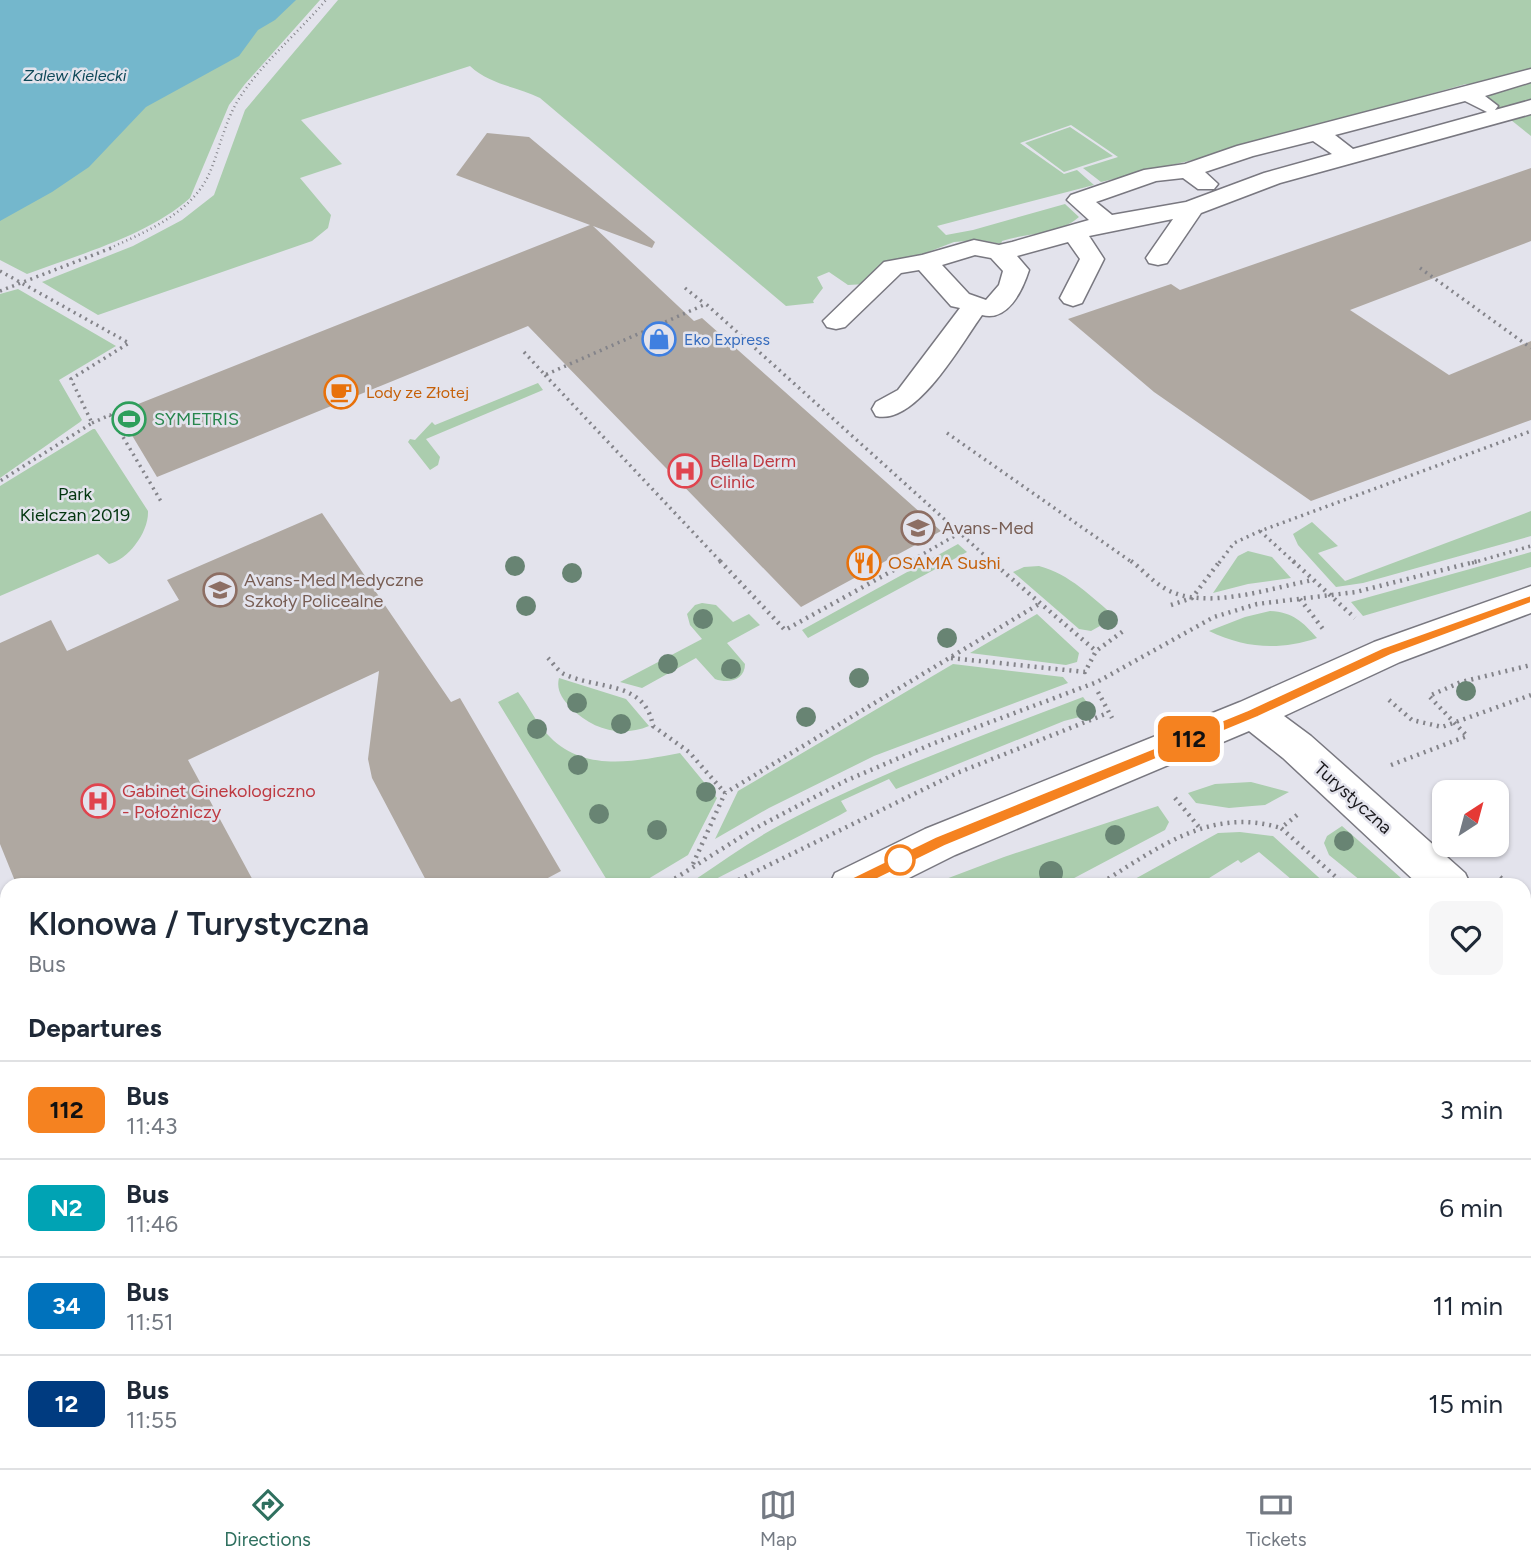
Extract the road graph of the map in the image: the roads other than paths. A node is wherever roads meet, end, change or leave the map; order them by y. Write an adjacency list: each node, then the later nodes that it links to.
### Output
1 (1531, 75): 2 (lane)
2 (1468, 94): 4 (lane); 5 (lane)
3 (1531, 107): 4 (lane)
4 (1502, 116): 6 (lane)
5 (1317, 133): 6 (lane); 7 (lane)
6 (1349, 156): 8 (lane)
7 (1188, 170): 8 (lane); 10 (lane)
8 (1223, 196): 9 (lane)
9 (1192, 208): 10 (lane); 13 (lane)
10 (1107, 223): 11 (lane)
11 (1074, 232): 12 (lane); 15 (lane)
12 (999, 252): 14 (lane); 16 (lane)
13 (1158, 258)
14 (925, 262): 16 (lane); 17 (lane)
15 (1073, 298)
16 (976, 305): 18 (lane)
17 (836, 321)
18 (886, 409)
19 (1531, 600): 20 (street)
20 (1253, 713): 21 (street); 22 (street, Turystyczna)
21 (866, 878)
22 (1441, 878)

